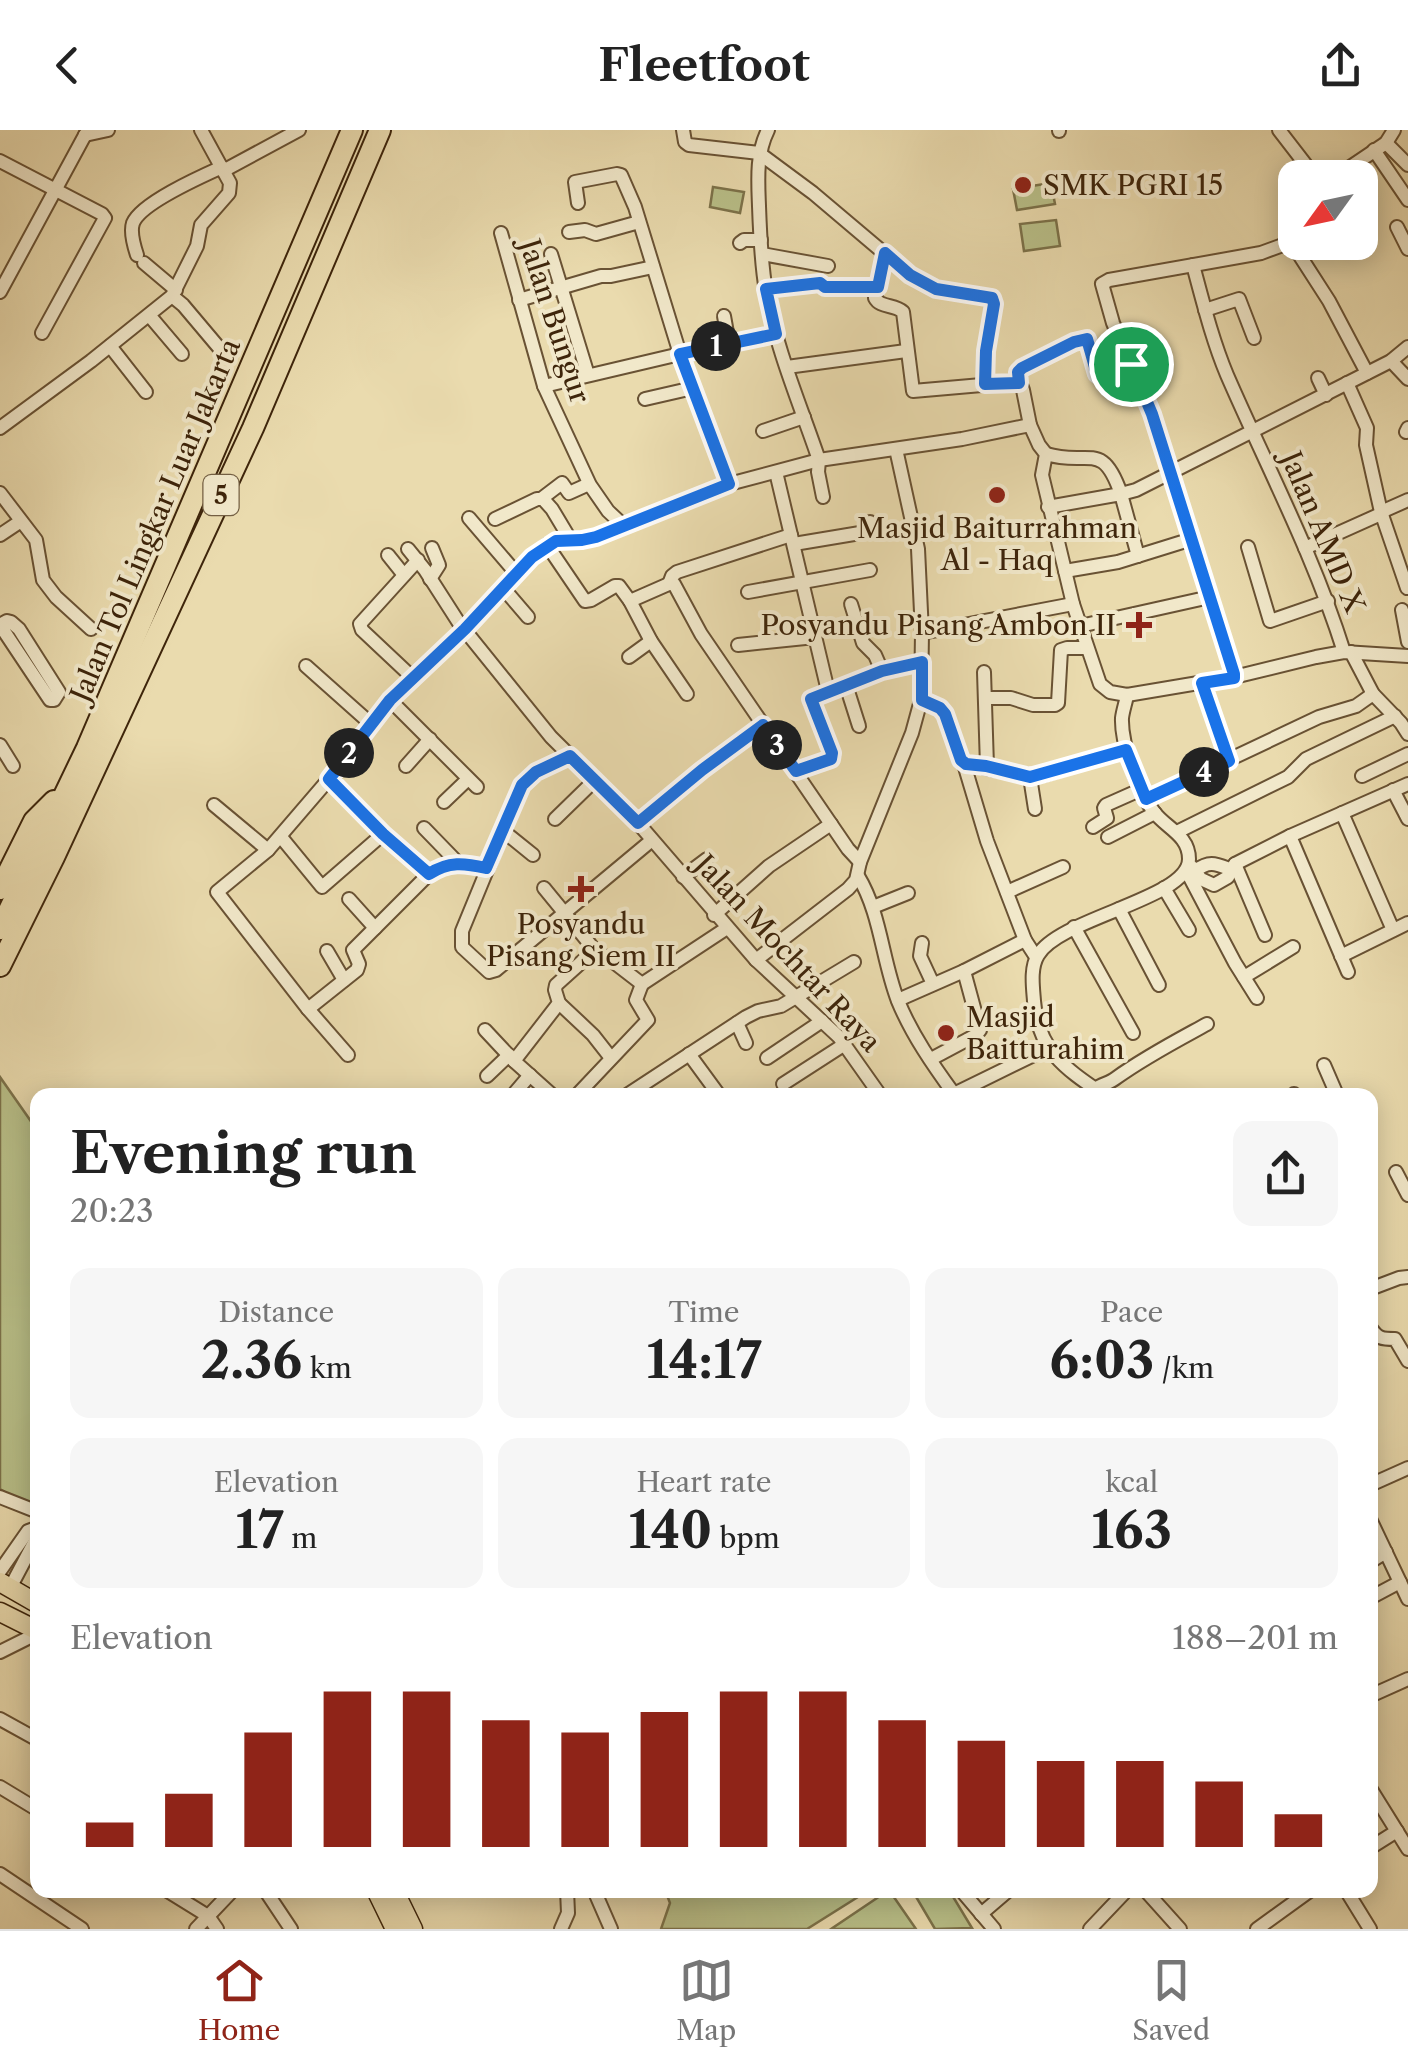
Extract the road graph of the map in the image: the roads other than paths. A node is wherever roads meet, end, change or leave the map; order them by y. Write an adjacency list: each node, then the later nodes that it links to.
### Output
1 (108, 130): 10 (street)
2 (202, 130): 17 (street)
3 (299, 130): 17 (street)
4 (352, 130): 155 (highway, Jalan Tol Lingkar Luar Jakarta / 5)
5 (380, 130): 232 (highway, Jalan Tol Lingkar Luar Jakarta / 5)
6 (682, 130): 12 (street)
7 (768, 130): 12 (street)
8 (1278, 130): 13 (street)
9 (1394, 130): 11 (street)
10 (80, 133): 18 (street)
11 (1380, 146): 14 (street); 16 (street); 19 (street)
12 (759, 152): 27 (street); 29 (street)
13 (1302, 160)
14 (1360, 160)
15 (0, 162): 18 (street)
16 (1408, 165)
17 (222, 169): 39 (street); 39 (street)
18 (56, 190): 38 (street); 44 (street)
19 (1408, 200)
20 (578, 203): 21 (street)
21 (639, 222): 23 (street); 34 (street)
22 (1397, 227): 28 (street)
23 (569, 232)
24 (501, 233): 40 (street, Jalan Bungur)
25 (740, 244): 27 (street)
26 (1278, 245): 32 (street)
27 (762, 247): 33 (street); 37 (street)
28 (1408, 248)
29 (885, 253): 35 (street); 63 (street)
30 (551, 254): 36 (street)
31 (1306, 260): 57 (street)
32 (1193, 265): 41 (street, Jalan AMD X); 55 (street)
33 (828, 266)
34 (653, 267): 36 (street); 52 (street)
35 (878, 287): 37 (street); 50 (street)
36 (560, 288): 40 (street); 58 (street)
37 (766, 289): 45 (street)
38 (0, 292)
39 (174, 293): 42 (street); 53 (street)
40 (519, 300): 64 (street, Jalan Bungur)
41 (1205, 310): 46 (street); 73 (street, Jalan AMD X)
42 (149, 315): 48 (street); 51 (street)
43 (724, 316): 47 (street)
44 (42, 333)
45 (776, 334): 47 (street); 56 (street)
46 (1254, 338)
47 (729, 344): 52 (street)
48 (110, 346): 66 (street); 71 (street)
49 (1408, 347): 54 (street)
50 (906, 352): 56 (street); 63 (street)
51 (182, 354)
52 (680, 354): 58 (street); 65 (street)
53 (226, 356)
54 (1391, 362): 57 (street); 60 (street)
55 (1131, 364): 61 (street); 78 (street)
56 (787, 368): 69 (street)
57 (1368, 372): 62 (street)
58 (588, 375): 64 (street)
59 (1318, 378): 67 (street)
60 (1408, 379)
61 (1019, 383): 63 (street); 70 (street)
62 (1347, 383): 67 (street); 87 (street)
63 (985, 384)
64 (544, 386): 79 (street, Jalan Bungur)
65 (693, 388): 68 (street); 80 (street)
66 (146, 392)
67 (1326, 394): 73 (street)
68 (644, 399)
69 (804, 416): 72 (street); 76 (street)
70 (1030, 425): 74 (street); 75 (street)
71 (0, 428)
72 (763, 430)
73 (1254, 432): 78 (street); 100 (street, Jalan AMD X)
74 (896, 450): 76 (street); 123 (street)
75 (1046, 454): 82 (street); 86 (street)
76 (819, 460): 77 (street); 83 (street)
77 (776, 472): 80 (street); 95 (street)
78 (1170, 474): 82 (street); 96 (street)
79 (589, 484): 84 (street); 92 (street, Jalan Bungur)
80 (729, 484): 92 (street)
81 (0, 492): 90 (street)
82 (1122, 494): 86 (street); 102 (street)
83 (824, 496)
84 (541, 499): 89 (street); 94 (street)
85 (1408, 500): 87 (street)
86 (1048, 507): 104 (street)
87 (1382, 512): 100 (street); 111 (street)
88 (469, 518): 105 (street)
89 (495, 520)
90 (20, 521): 93 (street); 121 (street)
91 (870, 522): 95 (street)
92 (624, 526): 94 (street)
93 (0, 536)
94 (568, 538): 97 (street)
95 (792, 539): 108 (street); 109 (street)
96 (1192, 540): 102 (street); 113 (street)
97 (548, 545): 105 (street); 114 (street)
98 (1248, 547): 115 (street)
99 (432, 548): 107 (street)
100 (1305, 548): 115 (street, Jalan AMD X)
101 (388, 555): 106 (street)
102 (1138, 556): 104 (street)
103 (870, 570): 108 (street)
104 (1065, 571): 117 (street)
105 (516, 573): 110 (street)
106 (404, 574): 107 (street, Jalan Mochtar Raya); 136 (street)
107 (430, 580): 122 (street, Jalan Mochtar Raya)
108 (803, 582): 112 (street); 124 (street)
109 (669, 584): 114 (street); 150 (street)
110 (504, 588): 119 (street); 122 (street)
111 (1407, 588)
112 (748, 592)
113 (1210, 597): 120 (street); 137 (street)
114 (630, 601): 125 (street)
115 (1328, 601): 129 (street, Jalan AMD X)
116 (851, 604): 134 (street)
117 (1074, 604): 120 (street); 123 (street)
118 (1402, 610): 126 (street)
119 (528, 617)
120 (1080, 626): 128 (street)
121 (91, 629)
122 (465, 629): 136 (street); 159 (street, Jalan Mochtar Raya)
123 (922, 634): 132 (street)
124 (816, 637): 127 (street); 140 (street)
125 (651, 642): 130 (street); 141 (street)
126 (1408, 642)
127 (738, 645)
128 (1087, 648): 142 (street); 144 (street)
129 (1348, 652): 131 (street); 137 (street); 143 (street, Jalan AMD X)
130 (629, 656)
131 (1408, 656)
132 (922, 662): 134 (street); 147 (street)
133 (306, 666): 149 (street)
134 (882, 671): 139 (street)
135 (984, 672): 144 (street)
136 (412, 678): 146 (street)
137 (1234, 678): 138 (street)
138 (1202, 683): 142 (street); 161 (street)
139 (846, 685): 140 (street); 151 (street)
140 (828, 692): 160 (street)
141 (687, 694)
142 (1122, 694): 156 (street)
143 (1374, 694): 148 (street, Jalan AMD X); 161 (street)
144 (985, 698): 165 (street)
145 (52, 700): 145 (street)
146 (390, 700): 149 (street); 153 (street)
147 (922, 700): 162 (street); 201 (street)
148 (1394, 716): 152 (street, Jalan AMD X); 187 (street)
149 (370, 724): 169 (street)
150 (763, 725): 166 (street); 182 (street)
151 (859, 726)
152 (1407, 729)
153 (430, 739): 164 (street); 175 (street)
154 (0, 745): 163 (street)
155 (87, 748): 174 (highway); 219 (highway, Jalan Tol Lingkar Luar Jakarta / 5)
156 (1126, 750): 168 (street); 173 (street)
157 (849, 753): 160 (street)
158 (1408, 754): 167 (street)
159 (570, 756): 170 (street, Jalan Mochtar Raya); 186 (street)
160 (833, 758): 166 (street)
161 (1229, 761): 173 (street)
162 (964, 764): 165 (street); 207 (street)
163 (13, 766)
164 (406, 766)
165 (986, 766): 168 (street)
166 (796, 771): 183 (street)
167 (1362, 776)
168 (1030, 777): 177 (street)
169 (329, 779): 188 (street); 189 (street)
170 (595, 780): 180 (street); 182 (street, Jalan Mochtar Raya)
171 (1408, 784): 172 (street)
172 (1393, 790): 179 (street); 181 (street)
173 (1144, 794): 178 (street); 185 (street)
174 (54, 801): 206 (highway); 213 (highway)
175 (444, 802)
176 (214, 805): 193 (street)
177 (1035, 809)
178 (1155, 813): 187 (street); 190 (street)
179 (1342, 813): 191 (street); 221 (street)
180 (555, 819)
181 (1408, 819)
182 (638, 823): 192 (street, Jalan Mochtar Raya)
183 (831, 824): 201 (street); 214 (street)
184 (424, 828): 196 (street)
185 (1092, 828)
186 (502, 830): 194 (street); 199 (street)
187 (1177, 832): 200 (street)
188 (383, 834): 189 (street); 202 (street)
189 (281, 836): 193 (street)
190 (1108, 836)
191 (1290, 836): 198 (street); 228 (street)
192 (652, 840): 203 (street, Jalan Mochtar Raya); 212 (street)
193 (268, 850): 244 (street)
194 (532, 856)
195 (707, 859): 203 (street)
196 (458, 863): 199 (street); 202 (street)
197 (1064, 867): 207 (street)
198 (1234, 867): 200 (street); 200 (street); 222 (street)
199 (486, 868): 212 (street)
200 (1190, 868): 205 (street); 235 (street)
201 (859, 869): 210 (street); 230 (street)
202 (429, 874): 217 (street)
203 (683, 877): 214 (street, Jalan Mochtar Raya)
204 (544, 888): 212 (street)
205 (1164, 888): 211 (street); 220 (street)
206 (0, 889)
207 (1007, 892): 223 (street)
208 (908, 893): 210 (street)
209 (349, 899): 217 (street)
210 (873, 907): 242 (street)
211 (1119, 909): 216 (street); 239 (street)
212 (565, 912): 227 (street)
213 (0, 915)
214 (714, 915): 218 (street, Jalan Mochtar Raya)
215 (1408, 922): 221 (street)
216 (1074, 927): 229 (street); 249 (street)
217 (376, 928): 236 (street)
218 (727, 928): 230 (street, Jalan Mochtar Raya); 237 (street)
219 (0, 929)
220 (1189, 930)
221 (1392, 930): 228 (street)
222 (1265, 935)
223 (1025, 940): 229 (street); 233 (street)
224 (922, 943): 238 (street)
225 (1293, 947): 235 (street)
226 (327, 951): 236 (street)
227 (598, 954): 237 (street); 243 (street)
228 (1341, 956): 234 (street)
229 (1036, 957): 252 (street)
230 (756, 960): 240 (street, Jalan Mochtar Raya)
231 (854, 962): 240 (street)
232 (1, 967)
233 (964, 971): 238 (street); 258 (street)
234 (1348, 972)
235 (1244, 976): 241 (street)
236 (344, 980): 244 (street)
237 (642, 984): 256 (street)
238 (933, 984): 242 (street)
239 (1159, 985)
240 (796, 997): 245 (street, Jalan Mochtar Raya); 246 (street)
241 (1257, 998)
242 (898, 1000): 258 (street)
243 (558, 1003): 255 (street); 256 (street)
244 (308, 1009): 254 (street)
245 (822, 1021): 251 (street, Jalan Mochtar Raya); 257 (street)
246 (736, 1023): 250 (street); 253 (street)
247 (1207, 1024): 272 (street)
248 (485, 1030): 255 (street)
249 (1133, 1034)
250 (746, 1044)
251 (845, 1044): 262 (street); 268 (street, Jalan Mochtar Raya)
252 (1048, 1048): 270 (street); 271 (street)
253 (689, 1054): 266 (street); 267 (street)
254 (348, 1055)
255 (513, 1057): 260 (street); 261 (street)
256 (610, 1058): 265 (street)
257 (767, 1058)
258 (931, 1059): 269 (street)
259 (1324, 1065): 273 (street)
260 (530, 1075): 263 (street); 264 (street)
261 (486, 1076)
262 (783, 1084)
263 (520, 1088)
264 (544, 1088)
265 (584, 1088)
266 (638, 1088)
267 (714, 1088)
268 (875, 1088)
269 (954, 1088)
270 (968, 1088)
271 (1094, 1088)
272 (1102, 1088)
273 (1334, 1088)
274 (1396, 1172): 275 (street)
275 (1408, 1195)
276 (1408, 1276): 277 (street)
277 (1378, 1286)
278 (1378, 1337): 279 (street)
279 (1408, 1362)
280 (1408, 1468): 281 (street)
281 (1378, 1482)
282 (0, 1497): 283 (street)
283 (30, 1509)
284 (30, 1530): 289 (street)
285 (1378, 1536): 287 (street)
286 (30, 1548): 291 (street)
287 (1386, 1552): 288 (street); 290 (street)
288 (1378, 1557)
289 (0, 1571)
290 (1400, 1582): 292 (street); 294 (street)
291 (5, 1585): 293 (main road)
292 (1378, 1594)
293 (30, 1599)
294 (1408, 1599)
295 (0, 1612): 296 (main road)
296 (30, 1628)
297 (30, 1636): 298 (street)
298 (0, 1652)
299 (1408, 1680): 300 (street)
300 (1378, 1693)
301 (0, 1719): 302 (street)
302 (30, 1736)
303 (0, 1787): 305 (street)
304 (1378, 1801): 306 (street)
305 (30, 1805)
306 (1397, 1831): 307 (street); 308 (street)
307 (1378, 1843)
308 (1408, 1849)
309 (0, 1874): 310 (street)
310 (30, 1894)
311 (36, 1898): 328 (street)
312 (179, 1898): 326 (street)
313 (225, 1898): 326 (street)
314 (270, 1898): 331 (street)
315 (380, 1898): 332 (main road)
316 (398, 1898): 333 (main road)
317 (567, 1898): 334 (street)
318 (597, 1898): 335 (street)
319 (968, 1898): 325 (street)
320 (1000, 1898): 325 (street)
321 (1120, 1898): 337 (street)
322 (1152, 1898): 338 (street)
323 (1300, 1898): 327 (street)
324 (1351, 1898): 341 (street)
325 (981, 1914): 336 (street)
326 (208, 1916): 329 (street); 330 (street)
327 (1277, 1916): 339 (street); 340 (street)
328 (82, 1929)
329 (196, 1929)
330 (217, 1929)
331 (291, 1929)
332 (395, 1929)
333 (413, 1929)
334 (561, 1929)
335 (610, 1929)
336 (994, 1929)
337 (1090, 1929)
338 (1180, 1929)
339 (1257, 1929)
340 (1285, 1929)
341 (1370, 1929)

